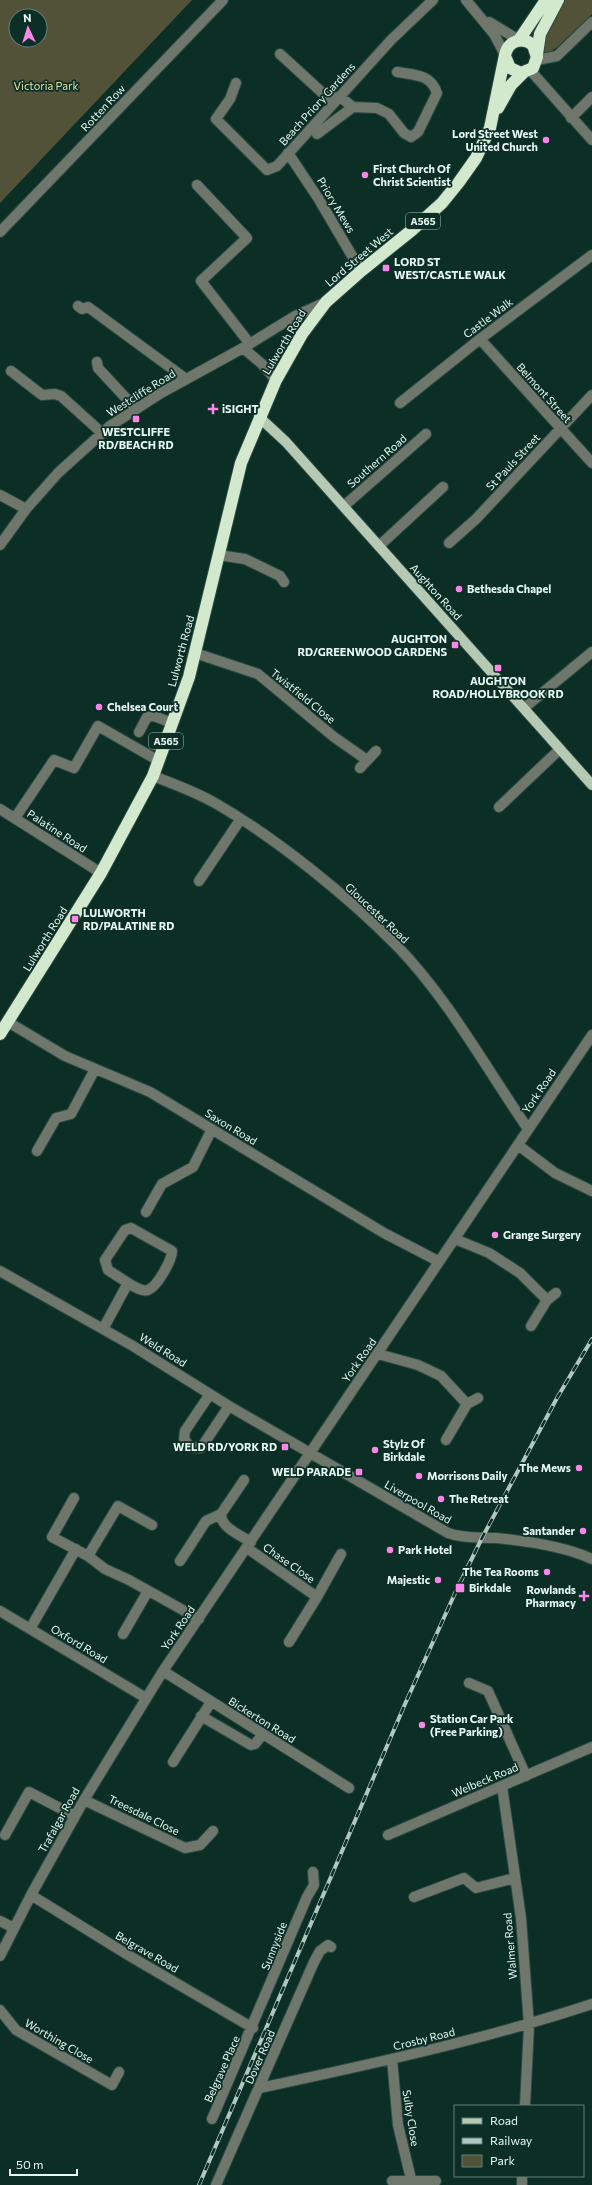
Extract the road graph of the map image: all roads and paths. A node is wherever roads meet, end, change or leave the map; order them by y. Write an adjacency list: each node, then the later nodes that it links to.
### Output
1 (223, 0): 23 (street, Rotten Row)
2 (433, 0): 14 (street, Beach Priory Gardens)
3 (466, 0): 6 (street)
4 (546, 0): 8 (highway)
5 (558, 0): 11 (highway)
6 (481, 16): 8 (street); 10 (street)
7 (592, 22): 11 (street)
8 (519, 40): 10 (highway); 11 (highway)
9 (280, 54): 14 (street)
10 (505, 55): 11 (highway); 17 (highway, Lord Street West / A565)
11 (532, 64): 17 (highway, Lord Street West / A565); 18 (street)
12 (397, 72): 16 (street)
13 (236, 83): 21 (street, Beach Priory Gardens)
14 (340, 97): 16 (street); 21 (street, Beach Priory Gardens)
15 (592, 97): 18 (street)
16 (353, 107): 19 (street)
17 (493, 118): 25 (highway, Lord Street West / A565)
18 (571, 118): 20 (street)
19 (317, 134)
20 (592, 140)
21 (288, 153): 25 (street, Priory Mews)
22 (197, 185): 29 (street)
23 (0, 232)
24 (592, 255): 28 (street, Castle Walk)
25 (361, 271): 26 (highway, Lord Street West / A565)
26 (326, 302): 29 (street, Westcliffe Road); 33 (highway, Lulworth Road / A565)
27 (78, 306): 32 (street)
28 (480, 339): 35 (street, Castle Walk); 38 (street, Belmont Street)
29 (247, 346): 32 (street, Westcliffe Road); 33 (street)
30 (97, 362): 36 (street)
31 (11, 371): 39 (street)
32 (186, 379): 36 (street, Westcliffe Road)
33 (276, 380): 37 (highway, Lulworth Road / A565)
34 (592, 395): 38 (street, St Pauls Street)
35 (400, 403)
36 (136, 409): 39 (street, Westcliffe Road)
37 (259, 417): 44 (main road, Aughton Road); 49 (highway, Lulworth Road / A565)
38 (560, 430): 41 (street, Belmont Street); 46 (street, St Pauls Street)
39 (102, 433): 45 (street, Westcliffe Road)
40 (426, 434): 44 (street, Southern Road)
41 (592, 463)
42 (443, 487): 48 (street)
43 (0, 495): 45 (street)
44 (344, 506): 48 (main road, Aughton Road)
45 (26, 508): 47 (street, Westcliffe Road)
46 (449, 543)
47 (0, 545)
48 (379, 546): 53 (main road, Aughton Road)
49 (218, 555): 50 (street); 52 (highway, Lulworth Road / A565)
50 (284, 582)
51 (592, 652): 53 (street)
52 (195, 653): 54 (highway, Lulworth Road / A565); 58 (street, Twistfield Close)
53 (524, 708): 56 (main road, Aughton Road)
54 (172, 723): 55 (street); 59 (highway, Lulworth Road / A565)
55 (139, 732)
56 (560, 749): 62 (main road, Aughton Road); 63 (street)
57 (376, 751): 58 (street)
58 (367, 760): 60 (street)
59 (158, 761): 61 (highway, Lulworth Road / A565); 65 (street)
60 (360, 768)
61 (154, 776): 66 (street, Gloucester Road); 67 (highway, Lulworth Road / A565)
62 (592, 785)
63 (499, 807)
64 (0, 809): 65 (street, Palatine Road)
65 (15, 818): 67 (street, Palatine Road)
66 (240, 820): 68 (street); 74 (street, Gloucester Road)
67 (101, 873): 69 (highway, Lulworth Road / A565)
68 (199, 881)
69 (8, 1022): 70 (highway, Lulworth Road / A565); 72 (street, Saxon Road)
70 (0, 1034)
71 (592, 1036): 74 (street, York Road)
72 (95, 1069): 73 (street, Saxon Road); 76 (street)
73 (212, 1129): 78 (street); 80 (street, Saxon Road)
74 (528, 1129): 75 (street, York Road)
75 (518, 1145): 77 (street); 79 (street, York Road)
76 (37, 1151)
77 (592, 1191)
78 (146, 1212)
79 (455, 1239): 80 (street, York Road); 84 (street)
80 (438, 1261): 87 (street, York Road)
81 (0, 1271): 86 (street, Weld Road)
82 (128, 1283): 82 (street); 86 (street)
83 (556, 1294): 84 (street)
84 (547, 1300): 85 (street)
85 (531, 1326)
86 (104, 1329): 88 (street, Weld Road)
87 (378, 1354): 90 (street); 93 (street, York Road)
88 (210, 1394): 91 (street, Weld Road); 91 (street)
89 (478, 1398): 90 (street)
90 (467, 1404): 92 (street)
91 (229, 1406): 93 (street, Weld Road)
92 (446, 1440)
93 (310, 1454): 98 (street, York Road); 102 (street, Liverpool Road)
94 (244, 1480): 96 (street)
95 (74, 1498): 99 (street)
96 (221, 1514): 98 (street, Chase Close); 103 (street)
97 (152, 1525): 101 (street)
98 (249, 1545): 105 (street, Chase Close); 107 (street, York Road)
99 (76, 1549): 101 (street); 108 (street)
100 (341, 1554): 105 (street, Chase Close)
101 (88, 1556): 104 (street)
102 (592, 1559)
103 (180, 1561)
104 (148, 1590): 107 (street); 109 (street)
105 (317, 1597): 110 (street, Chase Close)
106 (0, 1611): 108 (street, Oxford Road)
107 (198, 1619): 111 (street, York Road)
108 (30, 1629): 113 (street, Oxford Road)
109 (123, 1634)
110 (290, 1642)
111 (163, 1671): 113 (street, York Road); 114 (street, Bickerton Road)
112 (469, 1683): 119 (street)
113 (146, 1698): 122 (street, Trafalgar Road)
114 (211, 1702): 115 (street); 116 (street, Bickerton Road)
115 (201, 1716): 116 (street); 118 (street)
116 (263, 1734): 121 (street, Bickerton Road)
117 (592, 1747): 119 (street, Welbeck Road)
118 (173, 1762)
119 (526, 1776): 120 (street, Welbeck Road)
120 (502, 1786): 126 (street, Welbeck Road); 128 (street, Walmer Road)
121 (349, 1788)
122 (84, 1800): 123 (street, Trafalgar Road); 124 (street, Treesdale Close)
123 (75, 1816): 125 (street); 129 (street, Trafalgar Road)
124 (213, 1831)
125 (5, 1835)
126 (388, 1835)
127 (313, 1872): 138 (street, Sunnyside)
128 (515, 1878): 130 (street); 137 (street, Walmer Road)
129 (31, 1895): 132 (street, Trafalgar Road); 138 (street, Belgrave Road)
130 (414, 1897)
131 (0, 1921): 132 (street)
132 (14, 1928): 134 (street, Trafalgar Road)
133 (331, 1947): 141 (street, Dover Road)
134 (0, 1956)
135 (592, 2004): 137 (street, Crosby Road)
136 (0, 2010): 140 (street, Worthing Close)
137 (529, 2025): 139 (street, Crosby Road); 142 (street, Walmer Road)
138 (253, 2028): 143 (street, Belgrave Place)
139 (392, 2060): 141 (street, Crosby Road); 144 (street, Sulby Close)
140 (120, 2072)
141 (260, 2088): 147 (street, Dover Road)
142 (525, 2105)
143 (212, 2119)
144 (411, 2179): 145 (street); 146 (street)
145 (392, 2181)
146 (436, 2181)
147 (216, 2185)

